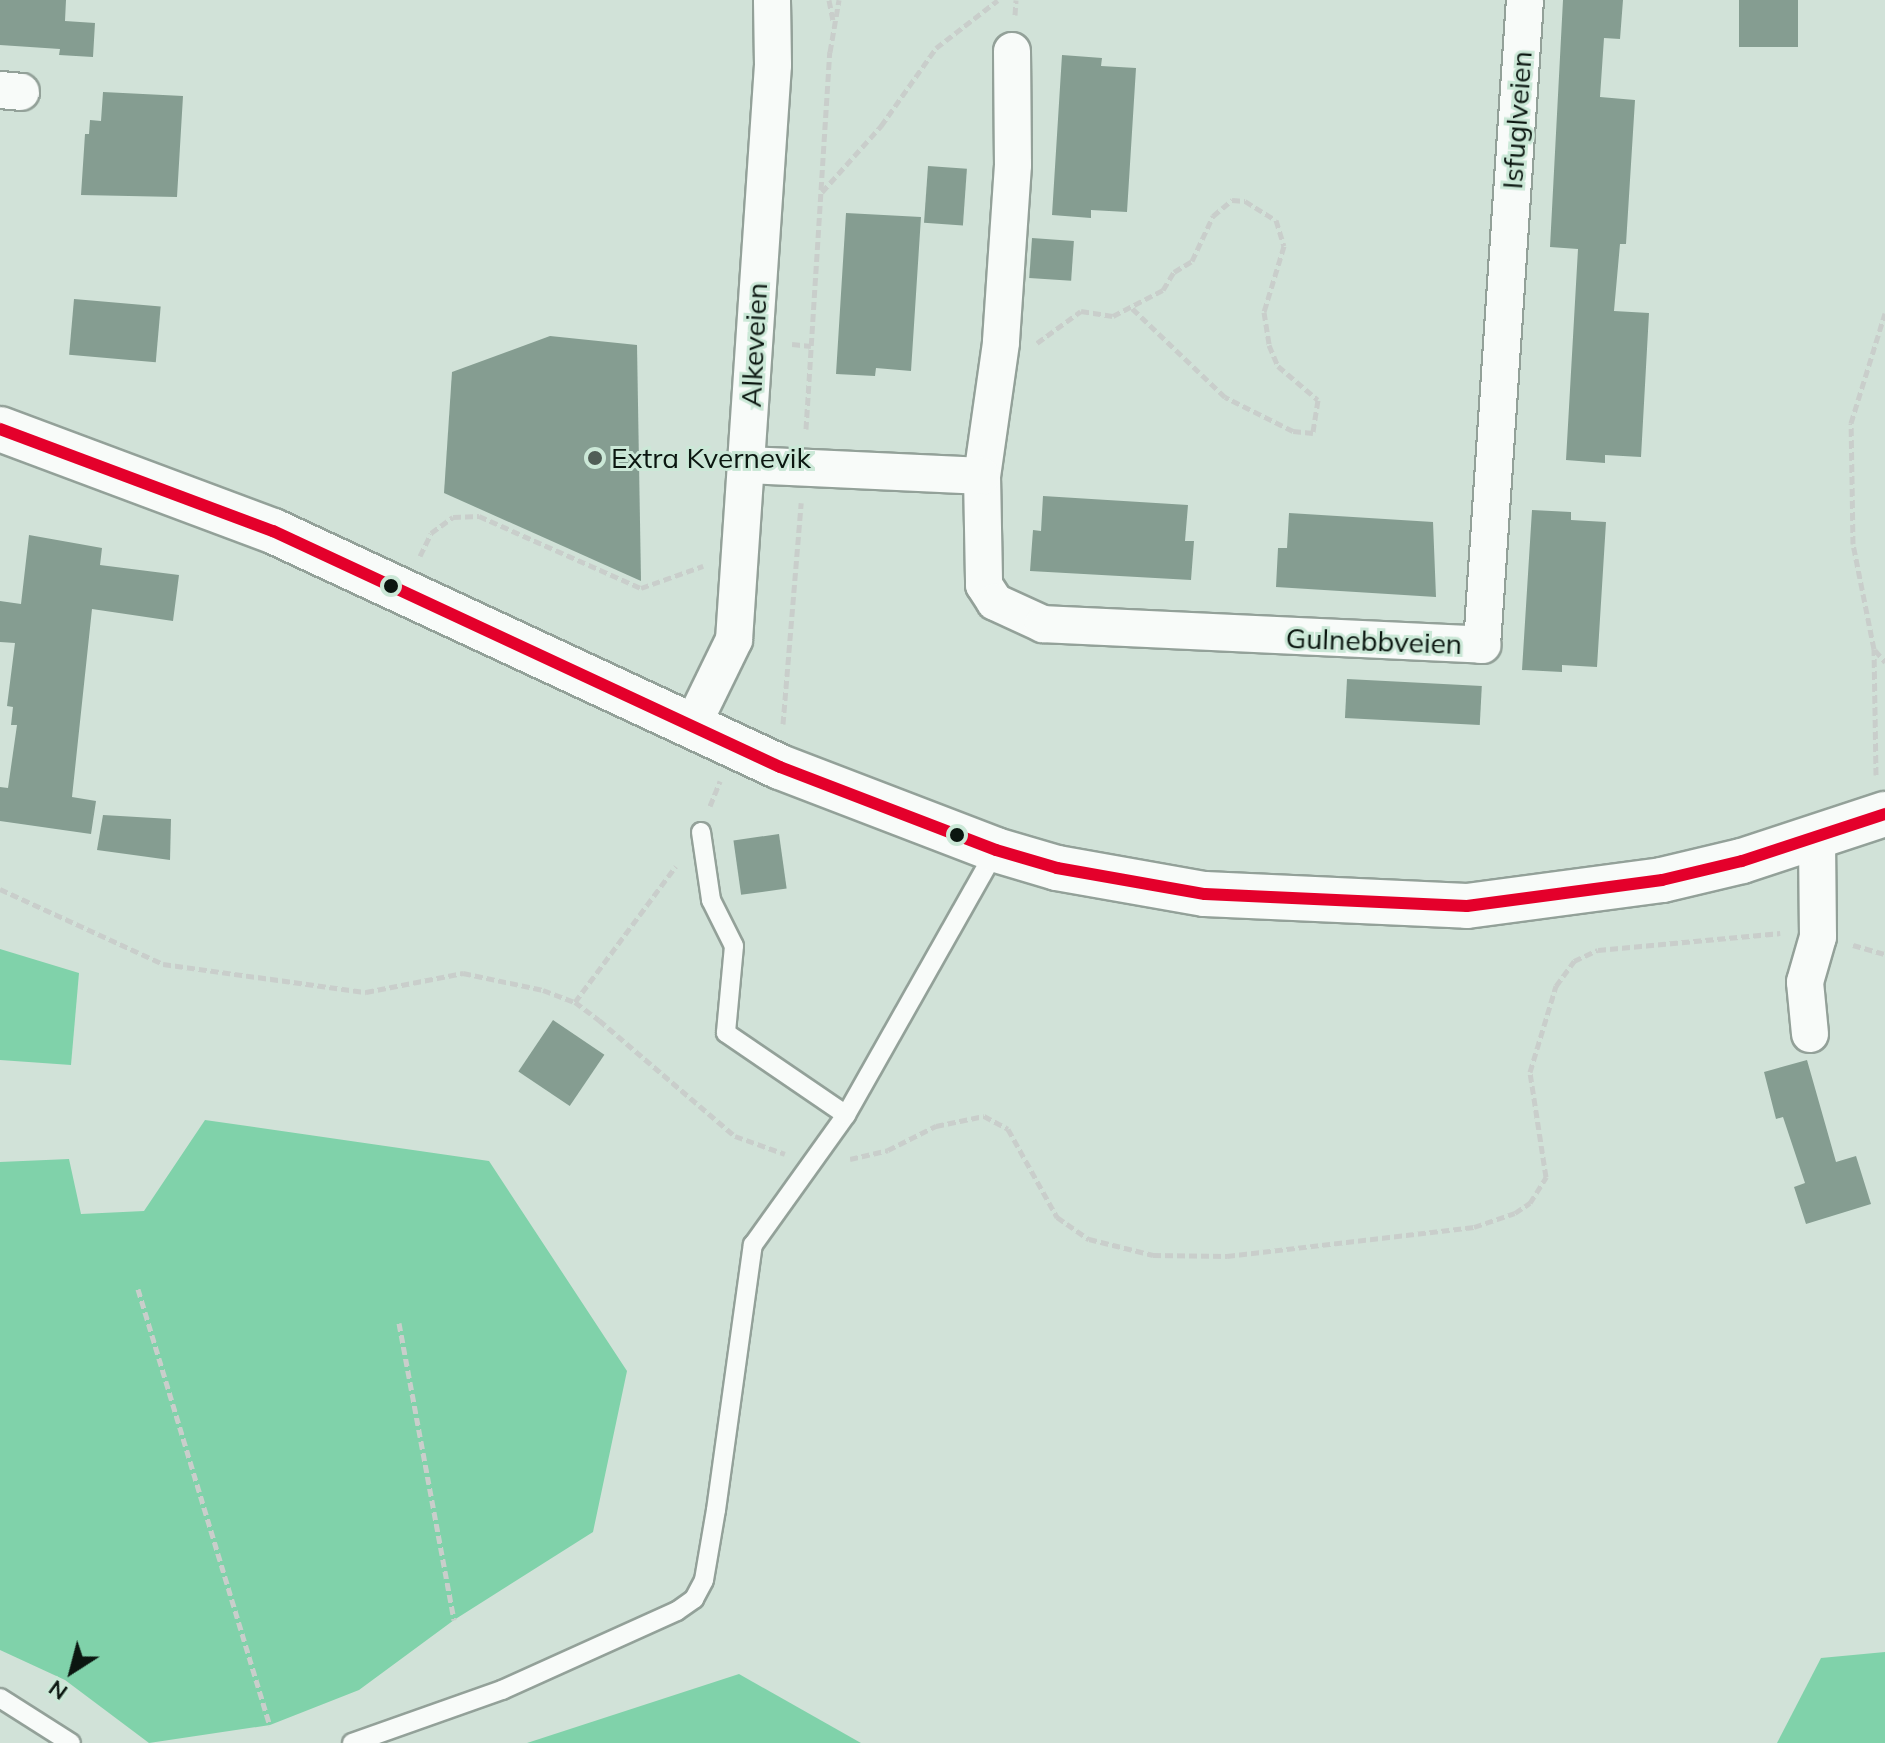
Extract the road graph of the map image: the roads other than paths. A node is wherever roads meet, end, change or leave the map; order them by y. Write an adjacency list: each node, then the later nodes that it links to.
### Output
1 (772, 0): 6 (street, Alkeveien)
2 (1525, 0): 4 (street, Isfuglveien)
3 (1012, 51): 7 (street, Gulnebbveien)
4 (1508, 240): 7 (street, Gulnebbveien)
5 (0, 429): 8 (main road)
6 (749, 465): 7 (street); 8 (street, Alkeveien)
7 (982, 476)
8 (691, 728): 12 (main road)
9 (1881, 798): 11 (main road)
10 (701, 832): 14 (lane)
11 (1817, 834): 12 (main road); 13 (street)
12 (996, 850): 14 (lane)
13 (1810, 1034)
14 (846, 1115): 17 (lane)
15 (0, 1698): 16 (lane)
16 (71, 1743)
17 (352, 1743)

